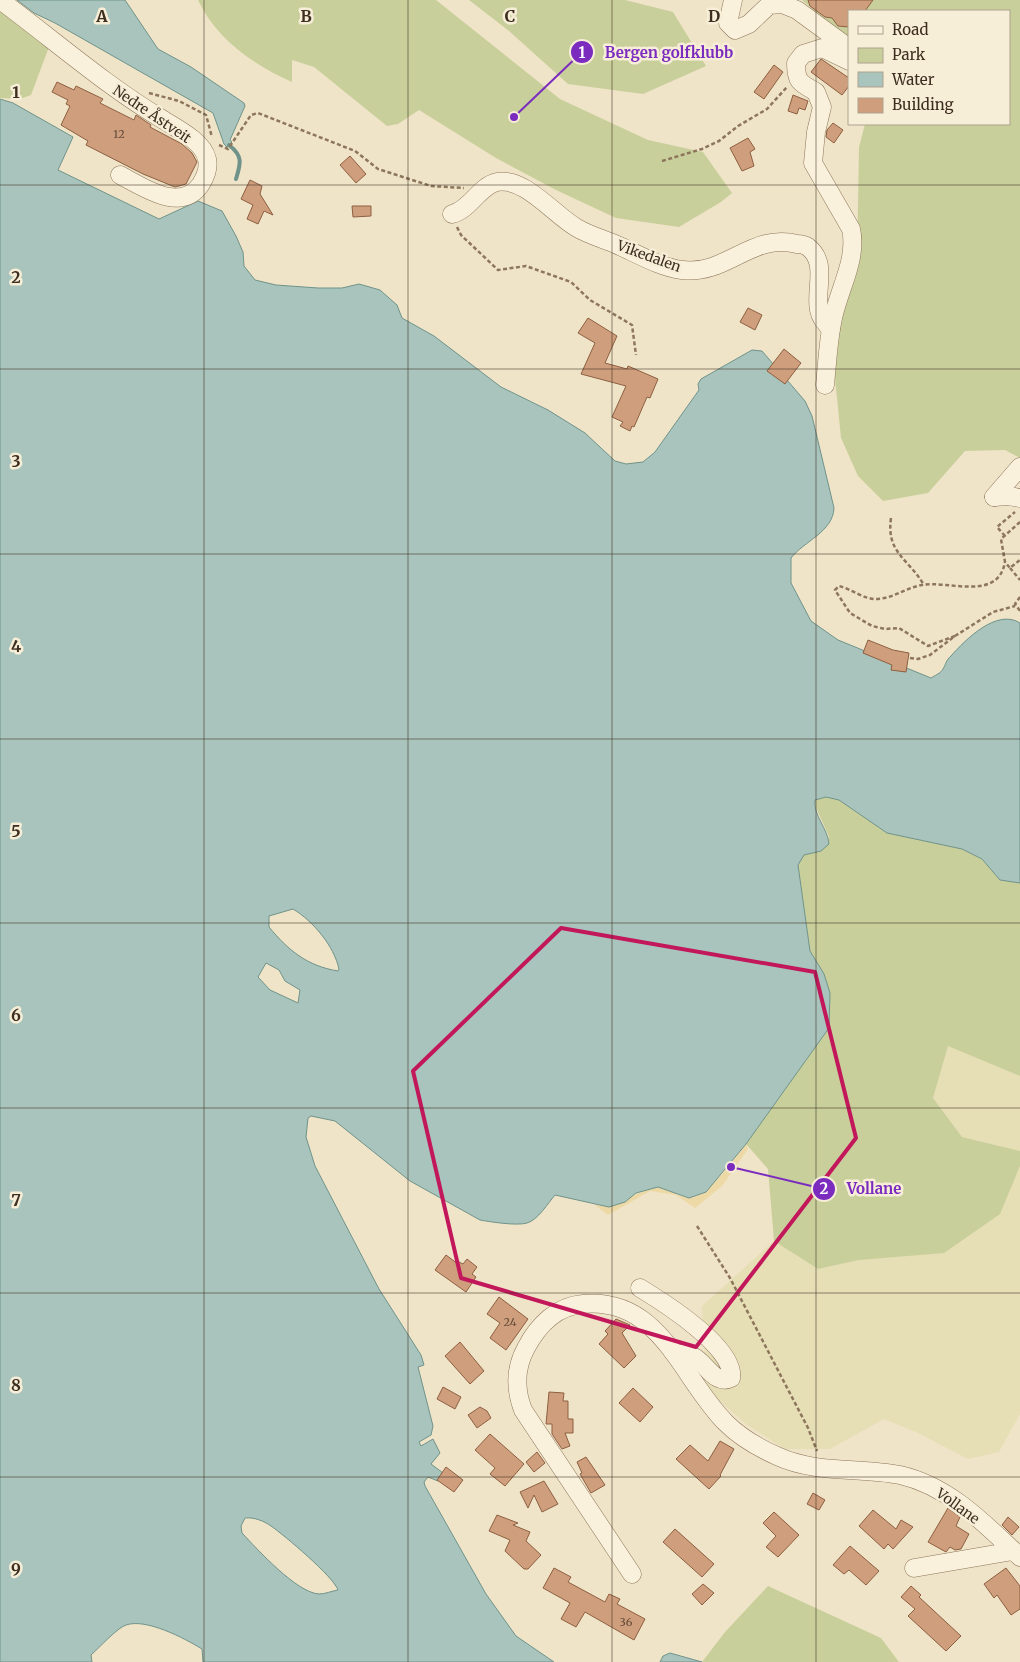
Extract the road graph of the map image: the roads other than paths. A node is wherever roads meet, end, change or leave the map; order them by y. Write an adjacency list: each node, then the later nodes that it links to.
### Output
1 (0, 0): 5 (street, Nedre Åstveit)
2 (733, 0): 3 (street)
3 (848, 47)
4 (848, 61): 7 (street)
5 (120, 175)
6 (452, 214): 7 (street, Vikedalen)
7 (831, 328): 8 (street)
8 (825, 386)
9 (1020, 467): 10 (street)
10 (1020, 498)
11 (640, 1288): 12 (street)
12 (673, 1352): 13 (street, Vollane); 15 (street, Vollane)
13 (1016, 1554): 14 (street, Vollane)
14 (914, 1568)
15 (632, 1574)

